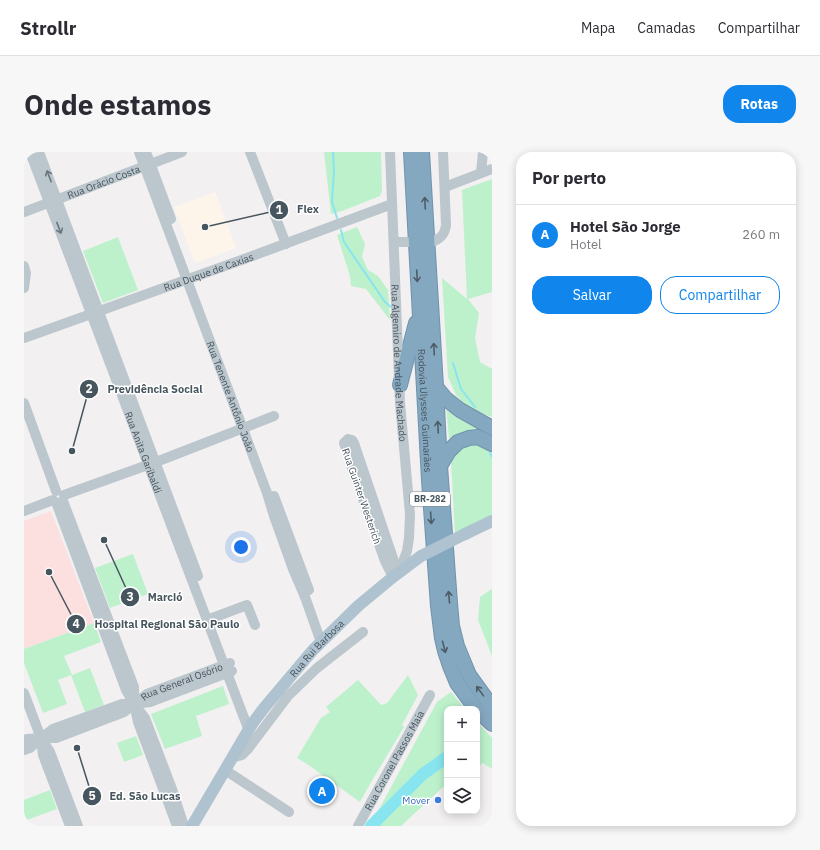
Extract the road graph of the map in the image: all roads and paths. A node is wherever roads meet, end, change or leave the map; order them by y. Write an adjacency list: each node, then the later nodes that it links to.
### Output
1 (138, 152): 11 (street, Rua Tenente Antônio João)
2 (146, 152): 11 (street, Rua Tenente Antônio João)
3 (182, 152): 11 (street, Rua Orácio Costa)
4 (250, 152): 21 (street)
5 (390, 152): 16 (street, Rua Algemiro de Andrade Machado)
6 (411, 152): 25 (highway, Rodovia Ulysses Guimarães / BR-282, one-way to 25)
7 (422, 152): 29 (highway, Rodovia Ulysses Guimarães / BR-282, one-way to 7)
8 (443, 152): 14 (street)
9 (483, 152): 13 (street)
10 (36, 156): 15 (street, Rua Anita Garibaldi)
11 (147, 165): 15 (street, Rua Orácio Costa); 23 (street, Rua Tenente Antônio João)
12 (492, 169): 13 (street)
13 (481, 173): 14 (street)
14 (445, 187): 18 (street)
15 (53, 201): 17 (street, Rua Orácio Costa); 26 (street, Rua Anita Garibaldi)
16 (392, 204): 19 (street, Rua Algemiro de Andrade Machado); 21 (street, Rua Duque de Caxias)
17 (24, 212)
18 (434, 241)
19 (394, 242): 20 (street); 28 (street, Rua Algemiro de Andrade Machado)
20 (408, 242)
21 (286, 244): 23 (street, Rua Duque de Caxias)
22 (24, 266): 24 (street)
23 (190, 279): 26 (street, Rua Duque de Caxias); 32 (street, Rua Tenente Antônio João)
24 (24, 288)
25 (419, 312): 28 (highway); 50 (highway, Rodovia Ulysses Guimarães / BR-282, one-way to 50)
26 (95, 313): 27 (street, Rua Duque de Caxias); 35 (street, Rua Anita Garibaldi)
27 (24, 338)
28 (400, 385): 41 (street, Rua Algemiro de Andrade Machado)
29 (436, 387): 33 (highway); 36 (highway, Rodovia Ulysses Guimarães / BR-282, one-way to 29)
30 (24, 403): 38 (street)
31 (274, 416): 32 (street)
32 (246, 428): 35 (street); 45 (street, Rua Tenente Antônio João)
33 (492, 428)
34 (492, 444): 36 (highway)
35 (152, 463): 38 (street); 42 (street, Rua Anita Garibaldi)
36 (440, 466): 51 (highway, Rodovia Ulysses Guimarães / BR-282, one-way to 36)
37 (358, 469): 41 (street, Rua Guinter Westerich)
38 (58, 498): 39 (street); 49 (street)
39 (24, 511)
40 (492, 521): 41 (main road, Rua Rui Barbosa, bridge)
41 (397, 574): 45 (main road, Rua Rui Barbosa)
42 (210, 619): 43 (street); 46 (street, Rua Anita Garibaldi)
43 (255, 625)
44 (363, 632): 58 (street, Rua Rui Barbosa)
45 (324, 639): 54 (main road, Rua Rui Barbosa)
46 (229, 668): 49 (street, Rua General Osório); 54 (street, Rua Anita Garibaldi)
47 (24, 693): 55 (street)
48 (430, 695): 68 (street, Rua Coronel Passos Maia)
49 (134, 704): 55 (street, Rua General Osório); 60 (street)
50 (475, 706)
51 (492, 707)
52 (480, 712): 53 (highway, Rodovia Ulysses Guimarães / BR-282)
53 (492, 724)
54 (251, 727): 58 (main road, Rua Rui Barbosa)
55 (41, 738): 56 (street, Rua General Osório); 57 (street); 61 (street)
56 (24, 740)
57 (24, 750)
58 (232, 758): 59 (main road, Rua Rui Barbosa)
59 (225, 770): 62 (street); 67 (main road, Rua Rui Barbosa)
60 (168, 790): 65 (street); 66 (street)
61 (61, 791): 63 (street); 64 (street)
62 (289, 812)
63 (70, 826)
64 (78, 826)
65 (177, 826)
66 (184, 826)
67 (192, 826)
68 (358, 826)

